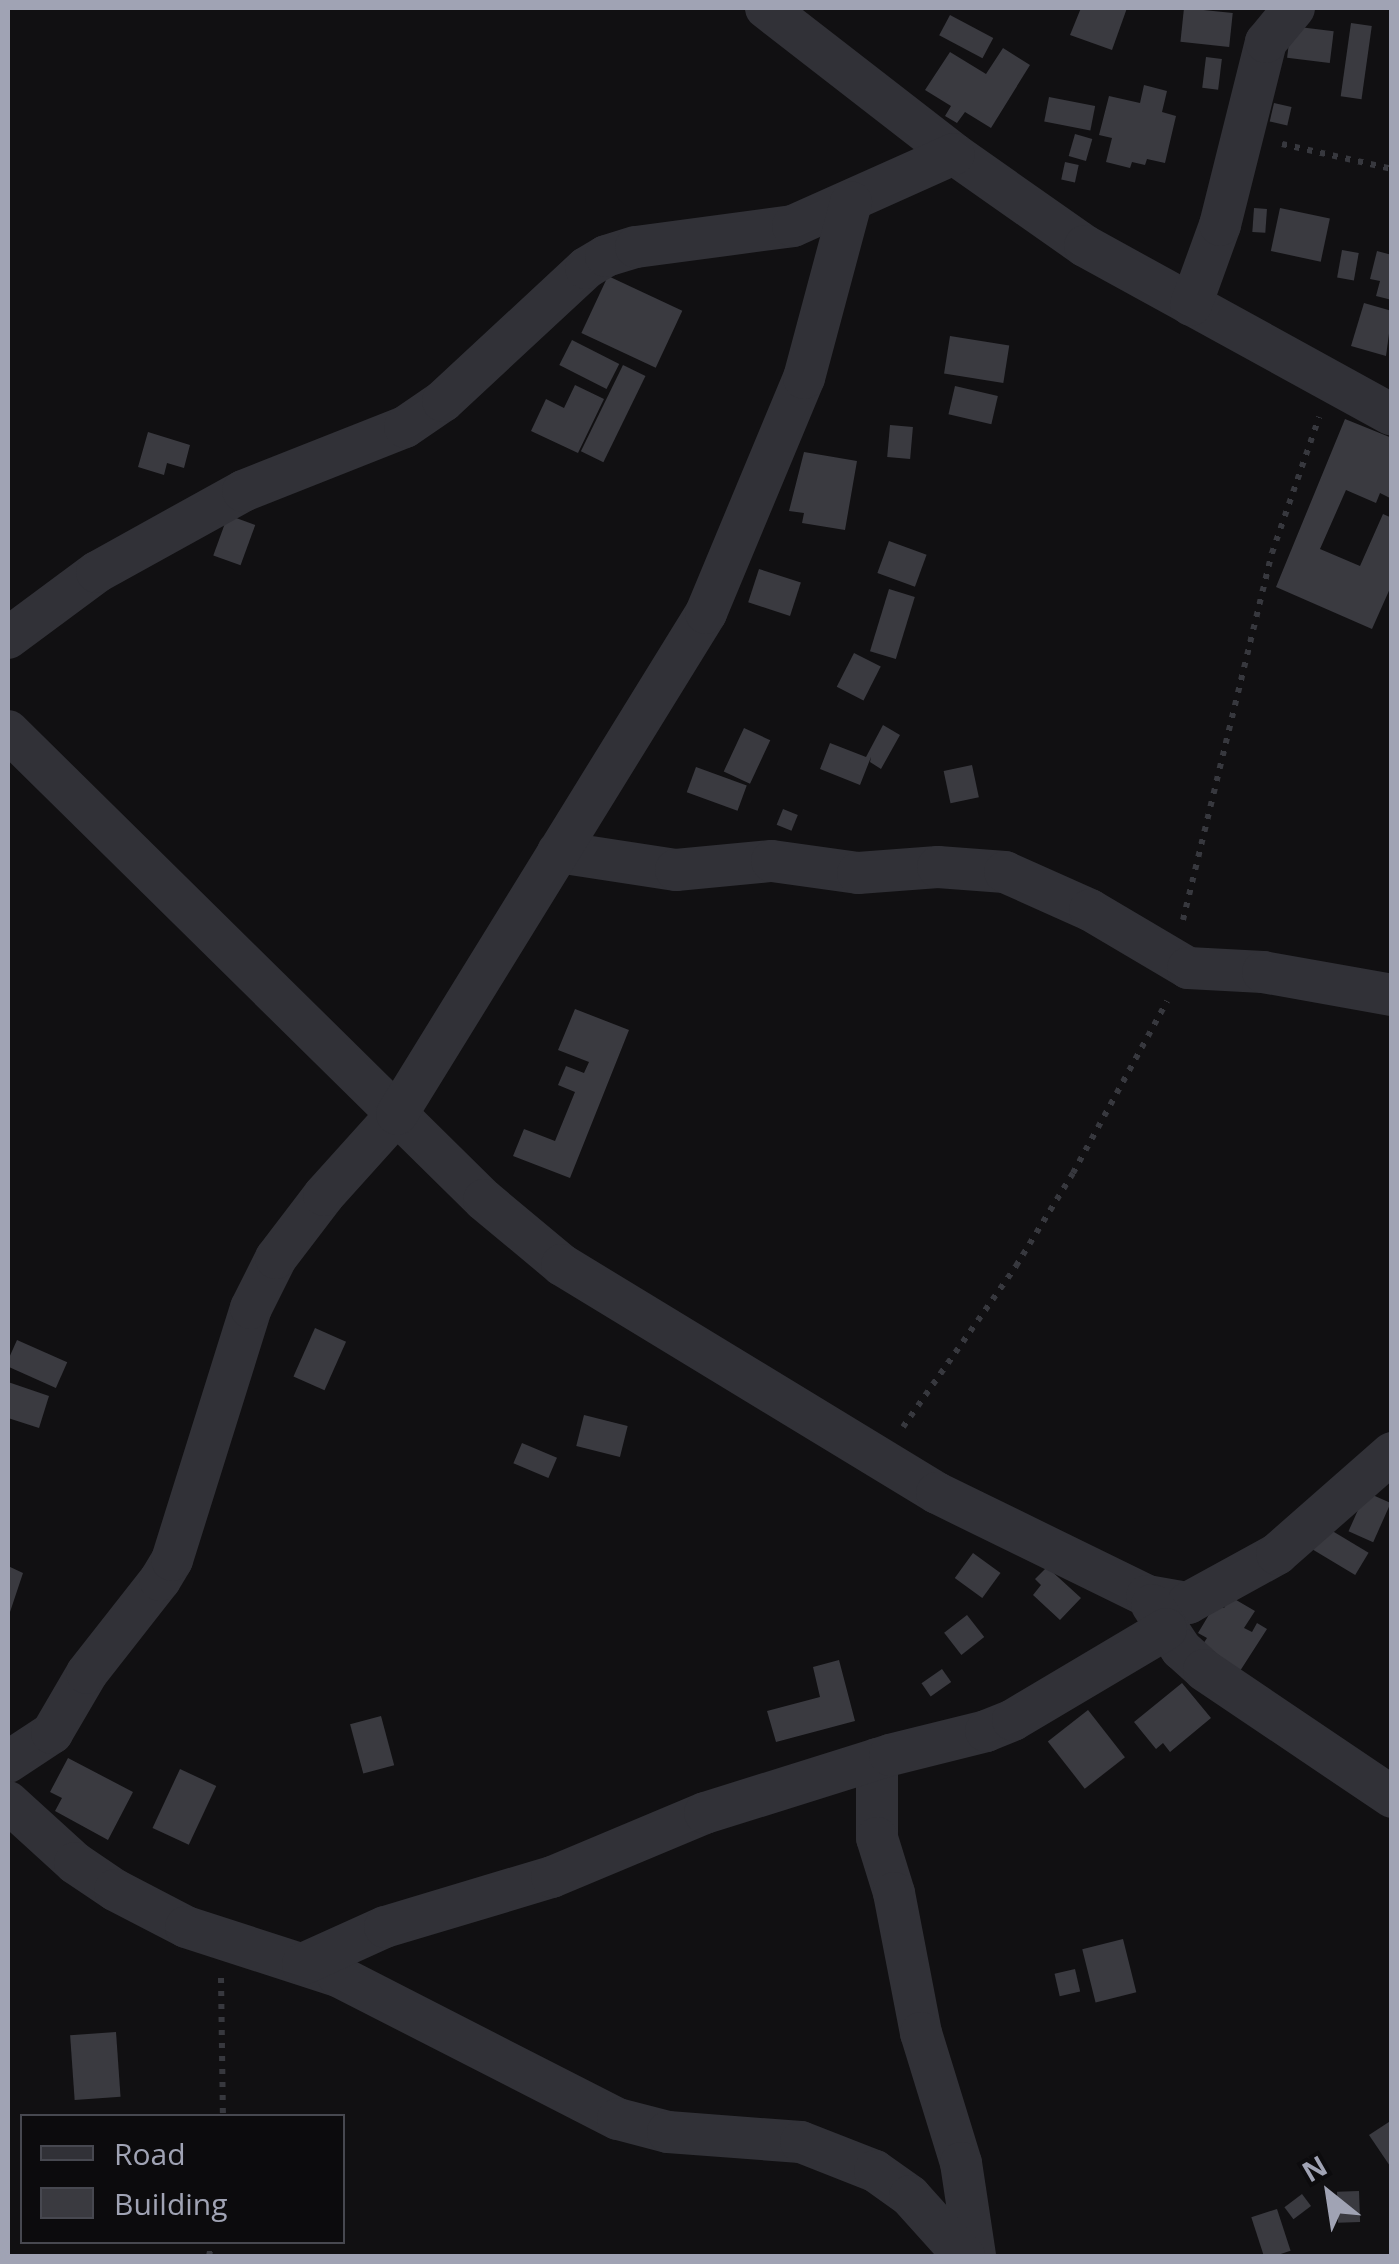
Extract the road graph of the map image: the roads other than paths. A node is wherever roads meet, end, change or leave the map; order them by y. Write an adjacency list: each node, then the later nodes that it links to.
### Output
1 (766, 8): 3 (street)
2 (1294, 8): 5 (street)
3 (954, 154): 4 (street); 5 (street)
4 (850, 202): 7 (street); 9 (street)
5 (1192, 305): 6 (street)
6 (1392, 414)
7 (8, 638)
8 (8, 731): 11 (street)
9 (558, 852): 10 (street); 11 (street)
10 (1392, 995)
11 (397, 1114): 13 (street); 15 (street)
12 (1392, 1453): 13 (street)
13 (1157, 1612): 14 (street); 16 (street)
14 (877, 1759): 18 (street); 20 (street)
15 (8, 1762)
16 (1392, 1797)
17 (8, 1802): 18 (street)
18 (303, 1964): 19 (street)
19 (964, 2256)
20 (975, 2256)

